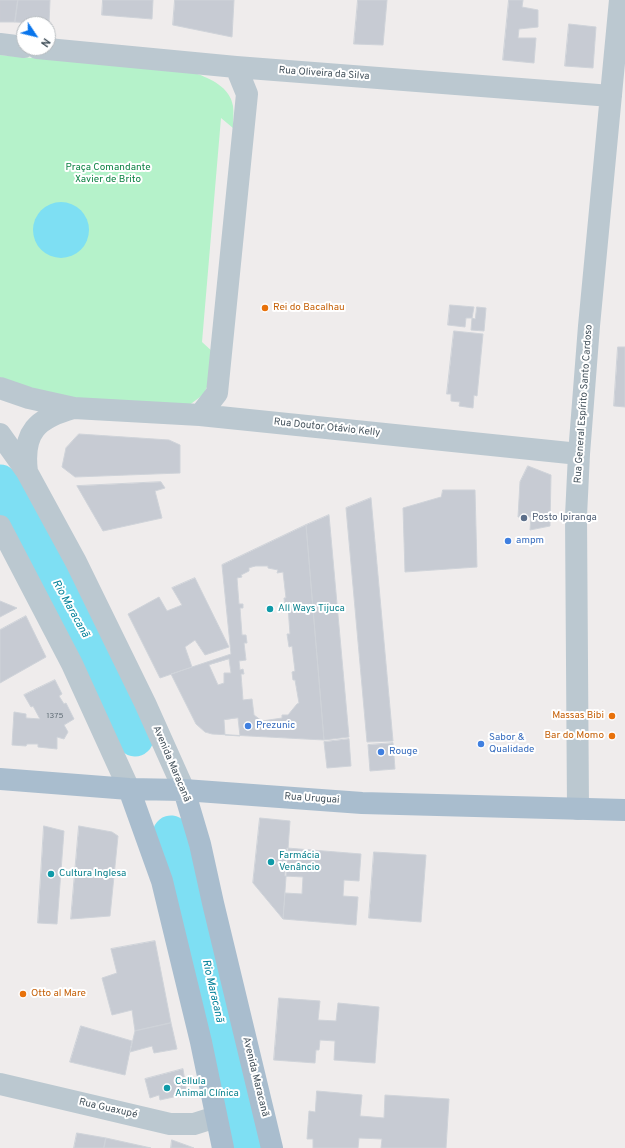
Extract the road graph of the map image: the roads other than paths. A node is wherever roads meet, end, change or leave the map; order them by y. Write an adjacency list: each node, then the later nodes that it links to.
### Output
1 (620, 0): 6 (street, Rua General Espírito Santo Cardoso)
2 (0, 44): 3 (street)
3 (16, 46)
4 (56, 50): 5 (street, Rua Oliveira da Silva)
5 (236, 67): 6 (street, Rua Oliveira da Silva); 9 (street)
6 (611, 96): 11 (street, Rua General Espírito Santo Cardoso)
7 (0, 388): 8 (street)
8 (74, 408): 9 (street, Rua Doutor Otávio Kelly); 12 (street)
9 (200, 415): 11 (street, Rua Doutor Otávio Kelly)
10 (0, 434): 12 (street, Avenida Maracanã)
11 (579, 454): 17 (street, Rua General Espírito Santo Cardoso)
12 (27, 472): 16 (street, Avenida Maracanã)
13 (0, 526): 15 (street)
14 (0, 779): 15 (main road, Rua Uruguai)
15 (129, 789): 16 (main road, Rua Uruguai); 20 (main road)
16 (184, 790): 17 (main road, Rua Uruguai); 22 (main road, Avenida Maracanã)
17 (578, 809): 18 (main road, Rua Uruguai)
18 (625, 810)
19 (0, 1084): 20 (street, Rua Guaxupé)
20 (216, 1117): 21 (main road)
21 (223, 1148)
22 (272, 1148)

